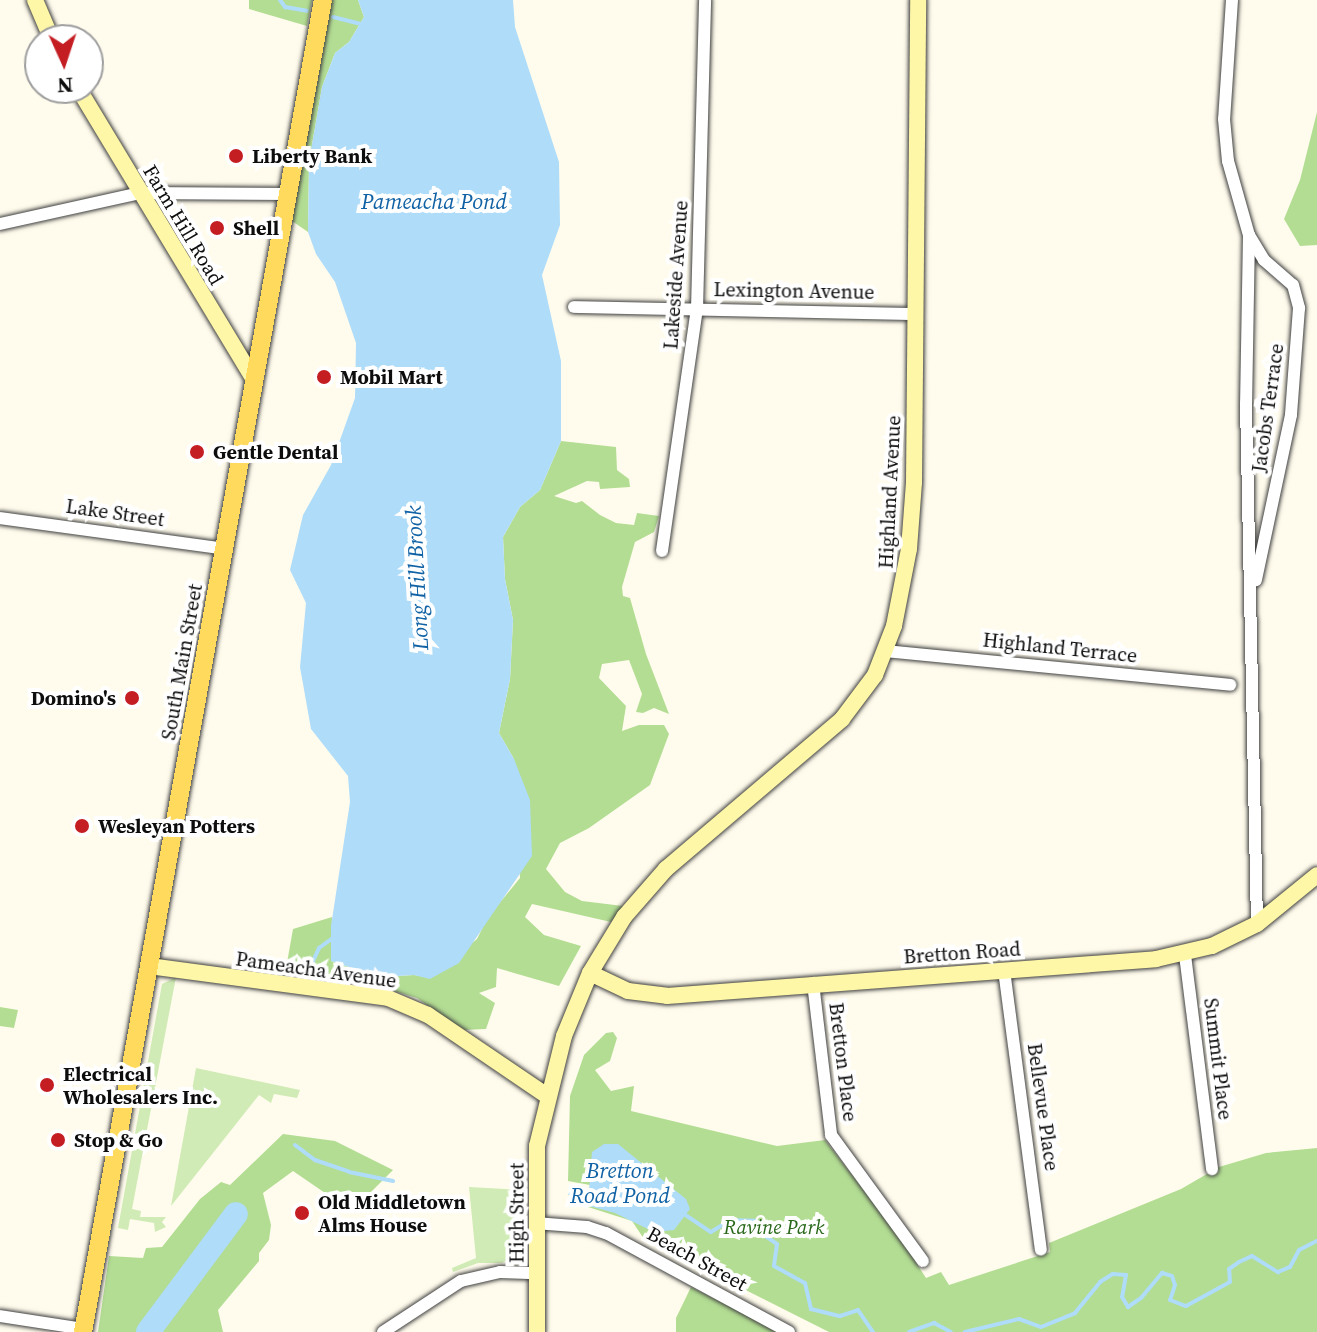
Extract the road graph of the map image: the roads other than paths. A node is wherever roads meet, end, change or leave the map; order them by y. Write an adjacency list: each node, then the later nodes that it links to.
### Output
1 (35, 0): 6 (street)
2 (323, 0): 9 (main road, South Main Street)
3 (705, 0): 13 (street, Lakeside Avenue)
4 (918, 0): 14 (street, Highland Avenue)
5 (1232, 0): 11 (street, Jacobs Terrace)
6 (45, 24)
7 (87, 104): 8 (street, Farm Hill Road)
8 (140, 193): 9 (street); 10 (street); 15 (street, Farm Hill Road)
9 (288, 194): 15 (main road, South Main Street)
10 (0, 224)
11 (1249, 235): 19 (street, Jacobs Terrace); 19 (street, Jacobs Terrace)
12 (574, 307): 13 (street, Lexington Avenue)
13 (697, 309): 14 (street, Lexington Avenue); 18 (street, Lakeside Avenue)
14 (916, 314): 20 (street, Highland Avenue)
15 (255, 381): 17 (main road, South Main Street)
16 (0, 518): 17 (street, Lake Street)
17 (225, 549): 25 (main road, South Main Street)
18 (662, 551)
19 (1252, 603): 23 (street, Jacobs Terrace)
20 (886, 651): 21 (street, Highland Terrace); 27 (street, Highland Avenue)
21 (1230, 685)
22 (1317, 875): 23 (street, Bretton Road)
23 (1257, 924): 24 (street, Bretton Road)
24 (1185, 955): 26 (street, Bretton Road); 30 (street, Summit Place)
25 (149, 966): 29 (street, Pameacha Avenue); 36 (main road, South Main Street)
26 (1004, 970): 28 (street, Bretton Road); 32 (street, Bellevue Place)
27 (590, 973): 28 (street, Bretton Road); 29 (street, Highland Avenue)
28 (813, 983): 33 (street, Bretton Place)
29 (547, 1096): 31 (street, High Street)
30 (1212, 1169)
31 (535, 1223): 34 (street, High Street); 39 (street, Beach Street)
32 (1041, 1250)
33 (923, 1261)
34 (536, 1273): 37 (street); 38 (street, High Street)
35 (0, 1316): 36 (street)
36 (83, 1331)
37 (383, 1332)
38 (537, 1332)
39 (789, 1332)

